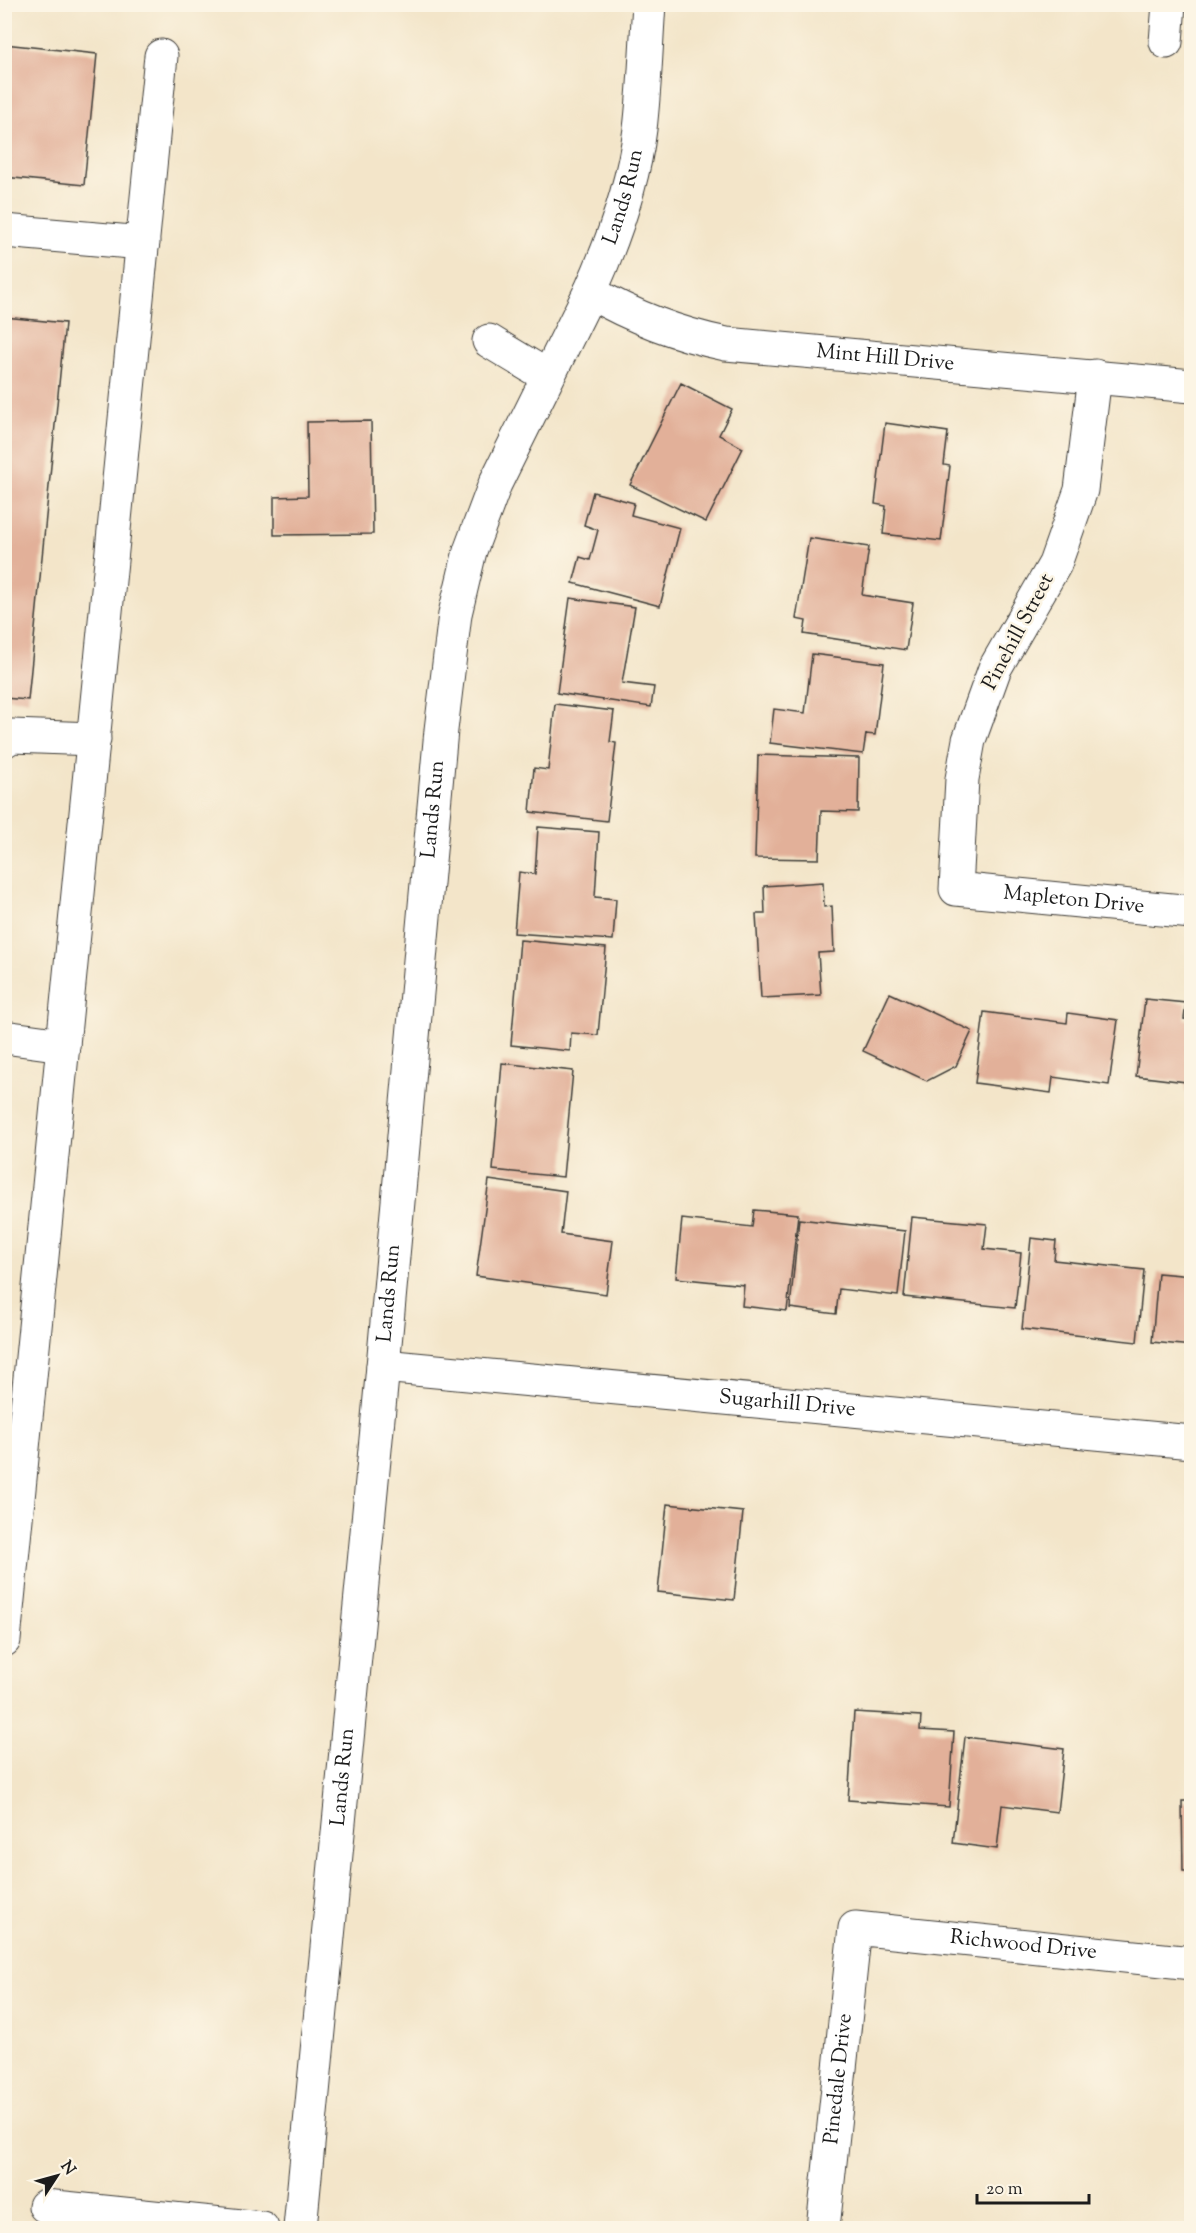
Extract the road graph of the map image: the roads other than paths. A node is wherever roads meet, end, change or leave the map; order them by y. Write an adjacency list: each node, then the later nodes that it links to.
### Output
1 (649, 4): 7 (street, Lands Run)
2 (1169, 4): 3 (street)
3 (1166, 42)
4 (161, 56): 6 (street)
5 (4, 231): 6 (street)
6 (142, 243): 12 (street)
7 (590, 292): 9 (street, Lands Run); 10 (street, Mint Hill Drive)
8 (489, 341): 9 (street)
9 (547, 375): 18 (street, Lands Run)
10 (1095, 376): 11 (street, Mint Hill Drive); 14 (street, Pinehill Street)
11 (1191, 386)
12 (94, 739): 13 (street); 17 (street)
13 (4, 741)
14 (956, 889): 15 (street, Mapleton Drive)
15 (1191, 912)
16 (4, 1037): 17 (street)
17 (63, 1045): 20 (street)
18 (384, 1366): 19 (street, Sugarhill Drive); 25 (street, Lands Run)
19 (1191, 1442)
20 (4, 1640)
21 (855, 1928): 22 (street, Richwood Drive); 26 (street, Pinedale Drive)
22 (1191, 1963)
23 (45, 2206): 24 (street)
24 (262, 2229)
25 (300, 2229)
26 (823, 2229)

